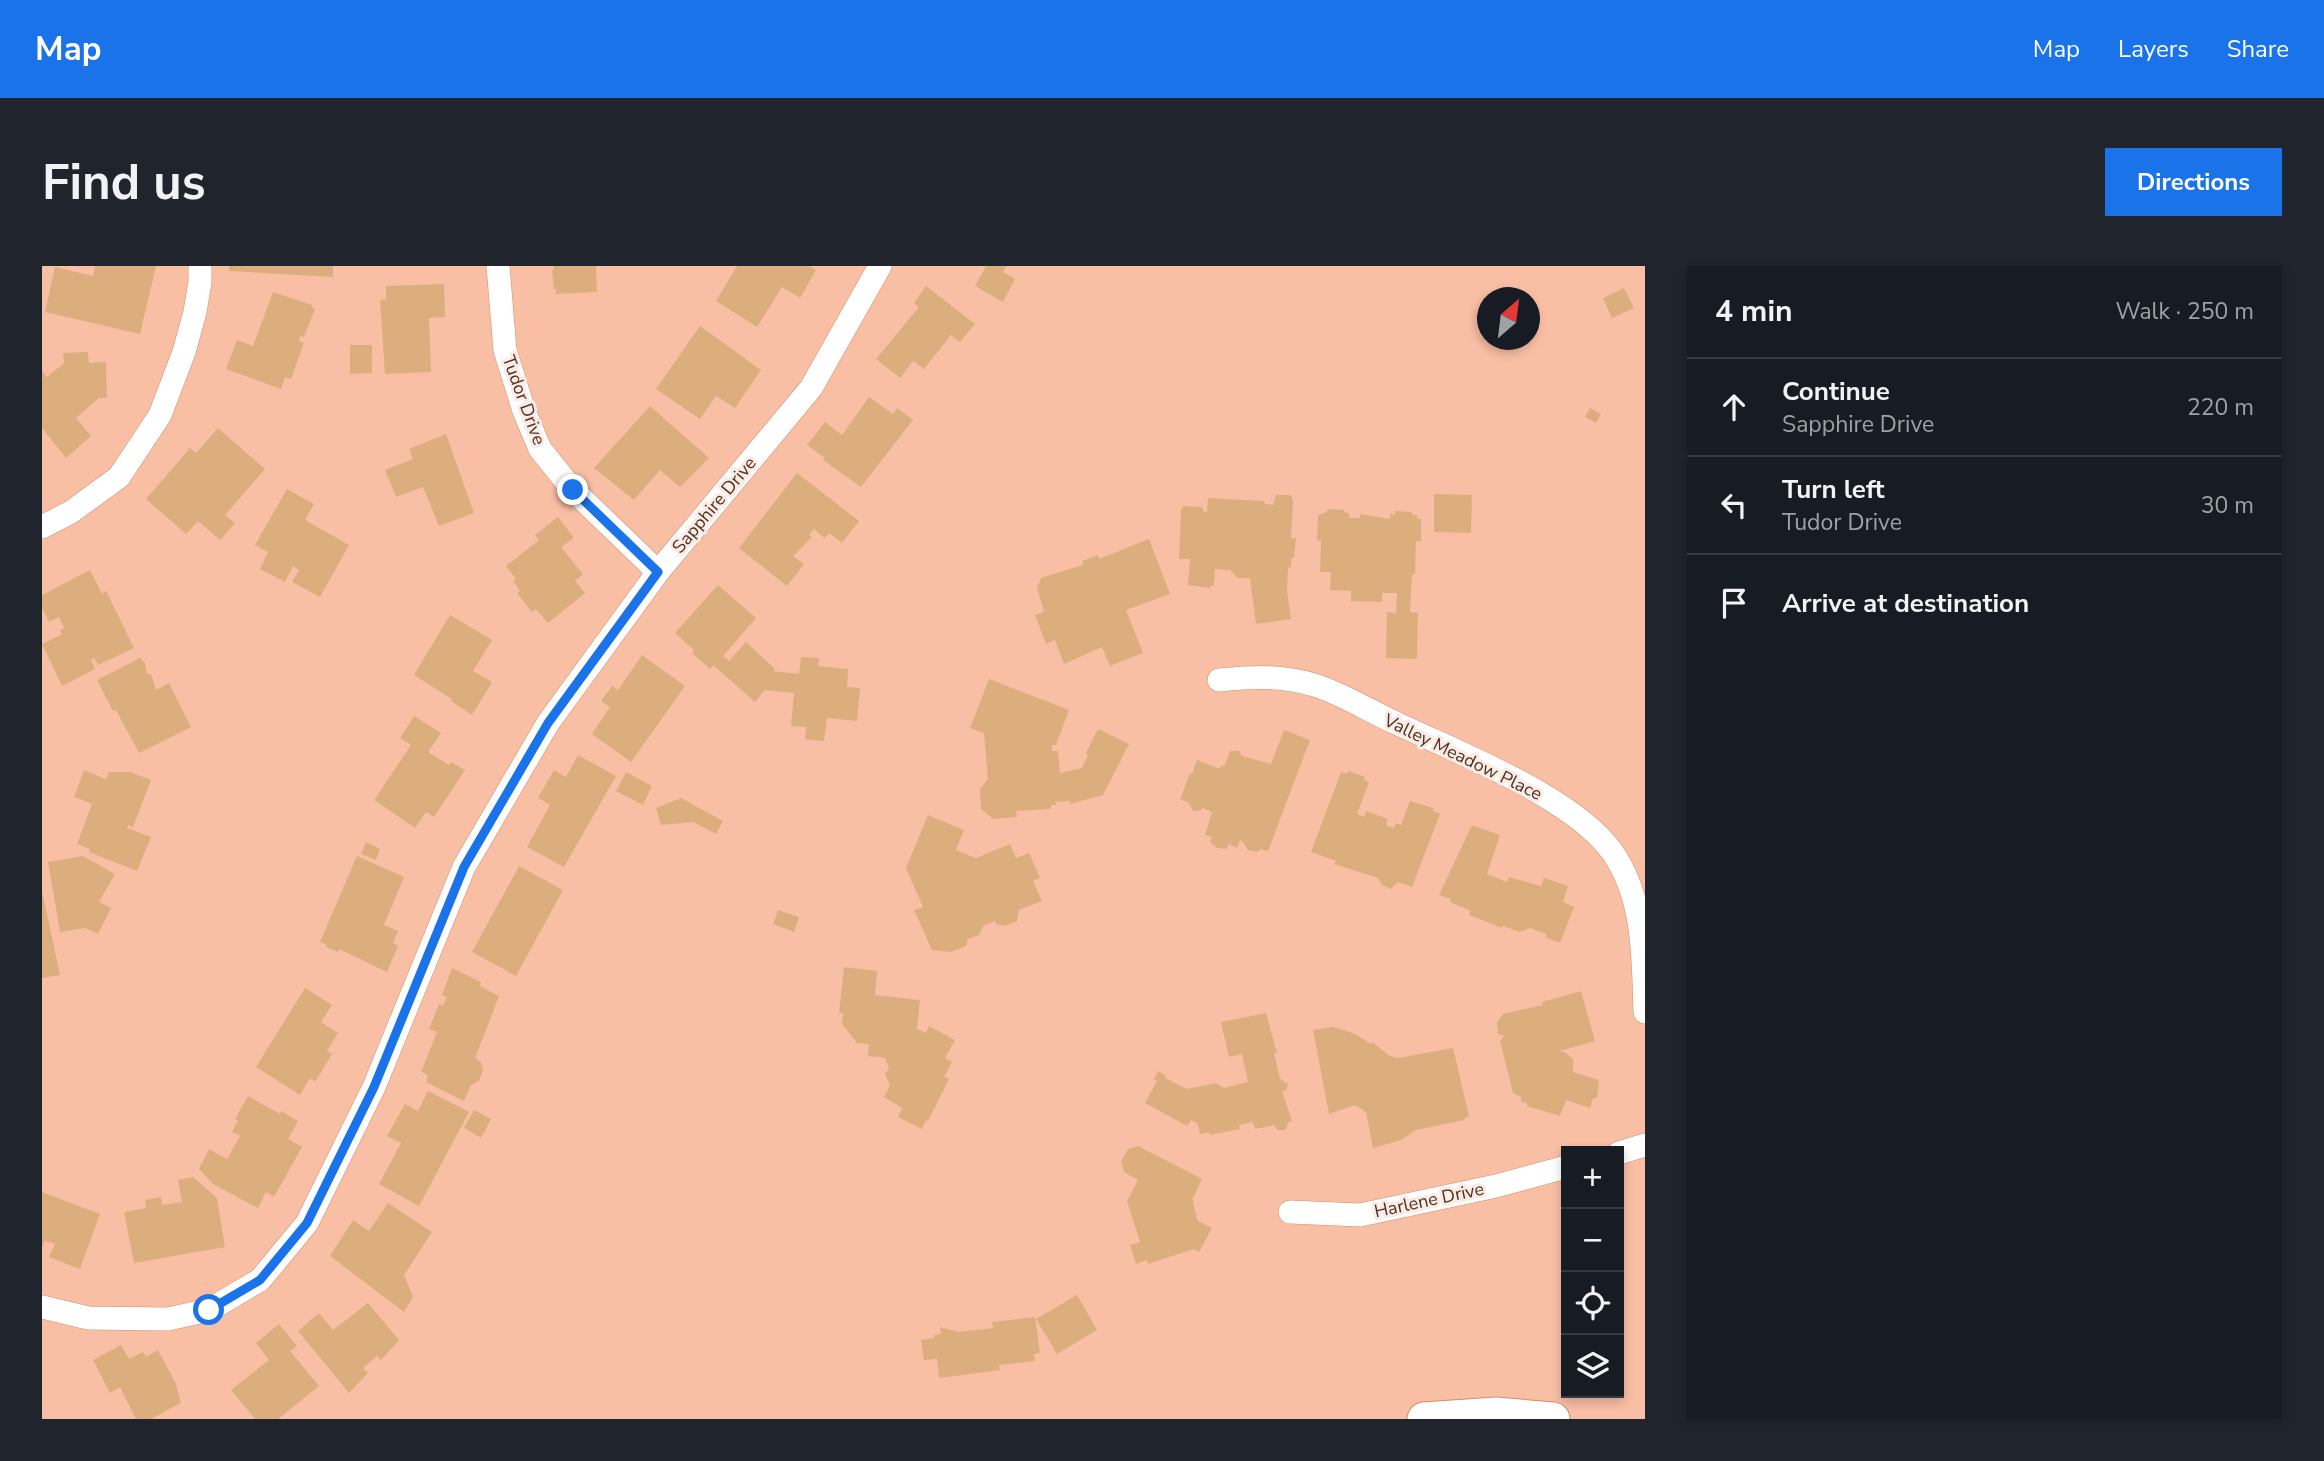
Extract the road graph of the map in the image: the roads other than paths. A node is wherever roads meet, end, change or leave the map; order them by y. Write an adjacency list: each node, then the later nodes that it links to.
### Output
1 (200, 266): 4 (street)
2 (498, 266): 5 (street, Tudor Drive)
3 (880, 266): 5 (street, Sapphire Drive)
4 (42, 527)
5 (658, 572): 12 (street, Sapphire Drive)
6 (1219, 680): 7 (street, Valley Meadow Place)
7 (1645, 1012)
8 (1645, 1146): 9 (street)
9 (1624, 1152)
10 (1561, 1168): 11 (street, Harlene Drive)
11 (1290, 1212)
12 (42, 1307)
13 (1424, 1419): 14 (main road)
14 (1553, 1419)

